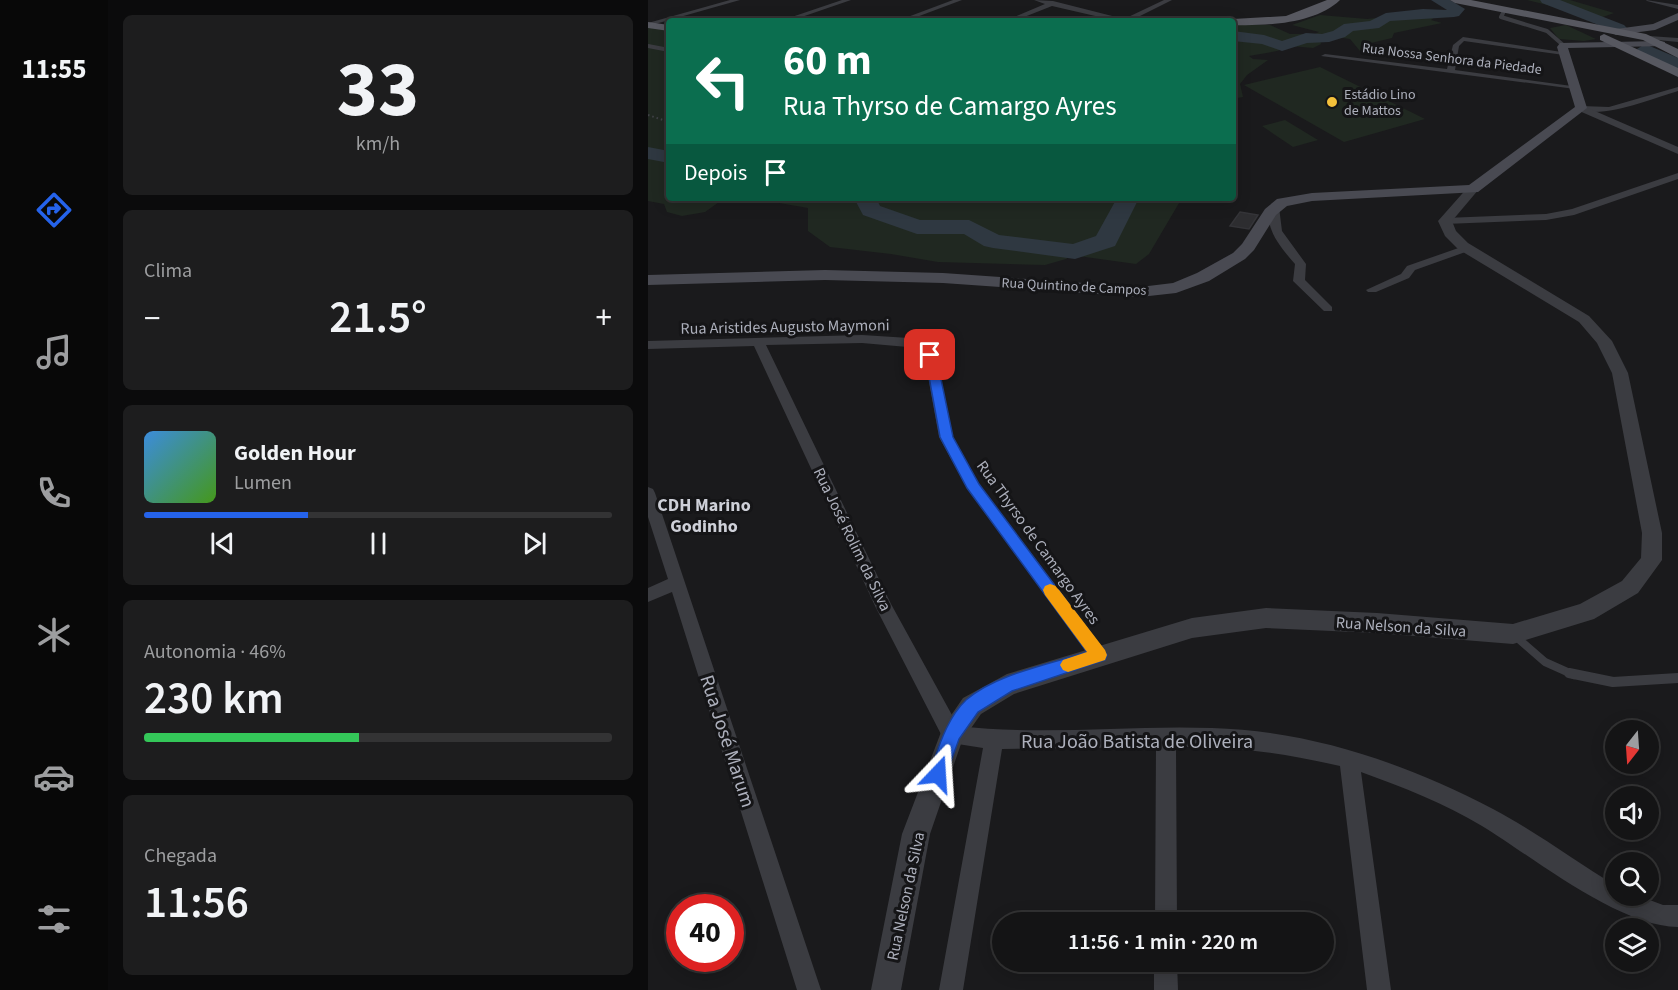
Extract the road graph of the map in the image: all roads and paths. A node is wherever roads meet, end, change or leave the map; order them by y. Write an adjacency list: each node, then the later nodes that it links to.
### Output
1 (737, 0): 14 (street)
2 (848, 0): 15 (street)
3 (959, 0): 16 (street)
4 (1037, 0): 10 (street)
5 (1061, 0): 10 (street)
6 (1168, 0): 19 (street)
7 (1335, 0): 22 (main road)
8 (1455, 0): 12 (main road)
9 (1649, 0): 11 (street)
10 (1052, 3): 17 (street); 18 (street)
11 (1678, 7)
12 (1505, 9): 20 (main road); 30 (lane)
13 (1678, 16): 25 (main road)
14 (674, 18)
15 (792, 18)
16 (908, 18)
17 (1015, 18)
18 (1113, 18)
19 (1140, 18)
20 (1560, 19): 26 (main road); 26 (main road)
21 (666, 20): 23 (street)
22 (1236, 22)
23 (649, 25): 24 (main road)
24 (666, 28)
25 (1650, 34): 26 (main road); 27 (street); 28 (main road)
26 (1619, 38): 28 (main road); 30 (main road); 35 (main road)
27 (1678, 41): 28 (street)
28 (1661, 44): 32 (main road)
29 (648, 46): 31 (lane)
30 (1564, 48): 34 (street); 36 (main road)
31 (666, 50)
32 (1678, 54)
33 (1325, 56): 34 (street, Rua Nossa Senhora da Piedade)
34 (1451, 70): 36 (street, Rua Nossa Senhora da Piedade)
35 (1678, 73)
36 (1575, 87): 38 (main road)
37 (1678, 89): 38 (street)
38 (1581, 108): 41 (street); 43 (main road)
39 (648, 115): 40 (path)
40 (666, 121)
41 (1678, 151)
42 (1678, 176): 45 (street)
43 (1473, 189): 44 (main road); 45 (street)
44 (1274, 207): 47 (main road, Rua Quintino de Campos); 49 (street)
45 (1445, 221): 46 (street, Rua Nelson da Silva)
46 (1467, 248): 48 (street); 56 (street, Rua Nelson da Silva)
47 (648, 280)
48 (1372, 290)
49 (1328, 309)
50 (758, 341): 51 (street, Rua Aristides Augusto Maymoni); 52 (street, Rua Aristides Augusto Maymoni); 59 (street, Rua José Rolim da Silva)
51 (648, 345)
52 (923, 345): 57 (street, Rua Thyrso de Camargo Ayres)
53 (648, 493): 54 (street, Rua José Marum)
54 (676, 583): 55 (street); 66 (street, Rua José Marum)
55 (648, 595)
56 (1513, 634): 57 (street, Rua Nelson da Silva); 58 (lane)
57 (1099, 655): 59 (street, Rua Nelson da Silva)
58 (1678, 678)
59 (952, 735): 61 (street, Rua João Batista de Oliveira); 67 (street, Rua Nelson da Silva)
60 (1166, 737): 61 (street, Rua João Batista de Oliveira); 62 (street, Rua João Batista de Oliveira); 63 (street)
61 (994, 740): 68 (street)
62 (1349, 758): 64 (street, Rua João Batista de Oliveira); 70 (street)
63 (1166, 912)
64 (1678, 916)
65 (1166, 972): 69 (street)
66 (809, 990)
67 (886, 990)
68 (951, 990)
69 (1166, 990)
70 (1379, 990)

